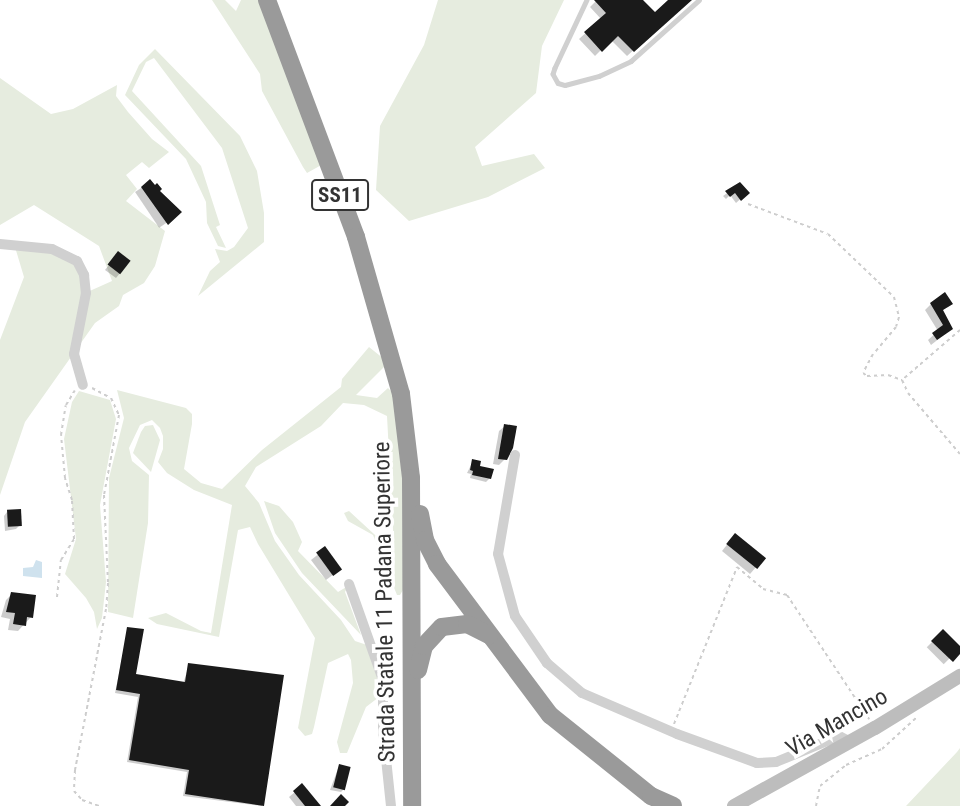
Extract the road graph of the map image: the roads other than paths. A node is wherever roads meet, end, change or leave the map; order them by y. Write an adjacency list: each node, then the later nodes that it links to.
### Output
1 (267, 0): 6 (highway, Strada Statale 11 Padana Superiore / SS11)
2 (587, 0): 3 (lane)
3 (699, 0)
4 (0, 244): 5 (street)
5 (83, 385)
6 (401, 394): 9 (highway); 11 (highway, Strada Statale 11 Padana Superiore / SS11)
7 (515, 455): 12 (street)
8 (349, 584): 15 (street)
9 (495, 639): 11 (highway); 13 (highway)
10 (960, 676): 12 (main road, Via Mancino)
11 (412, 713): 14 (highway, Strada Statale 11 Padana Superiore / SS11)
12 (851, 742): 17 (main road, Via Mancino)
13 (654, 801): 16 (highway)
14 (411, 803)
15 (391, 806)
16 (673, 806)
17 (734, 806)

